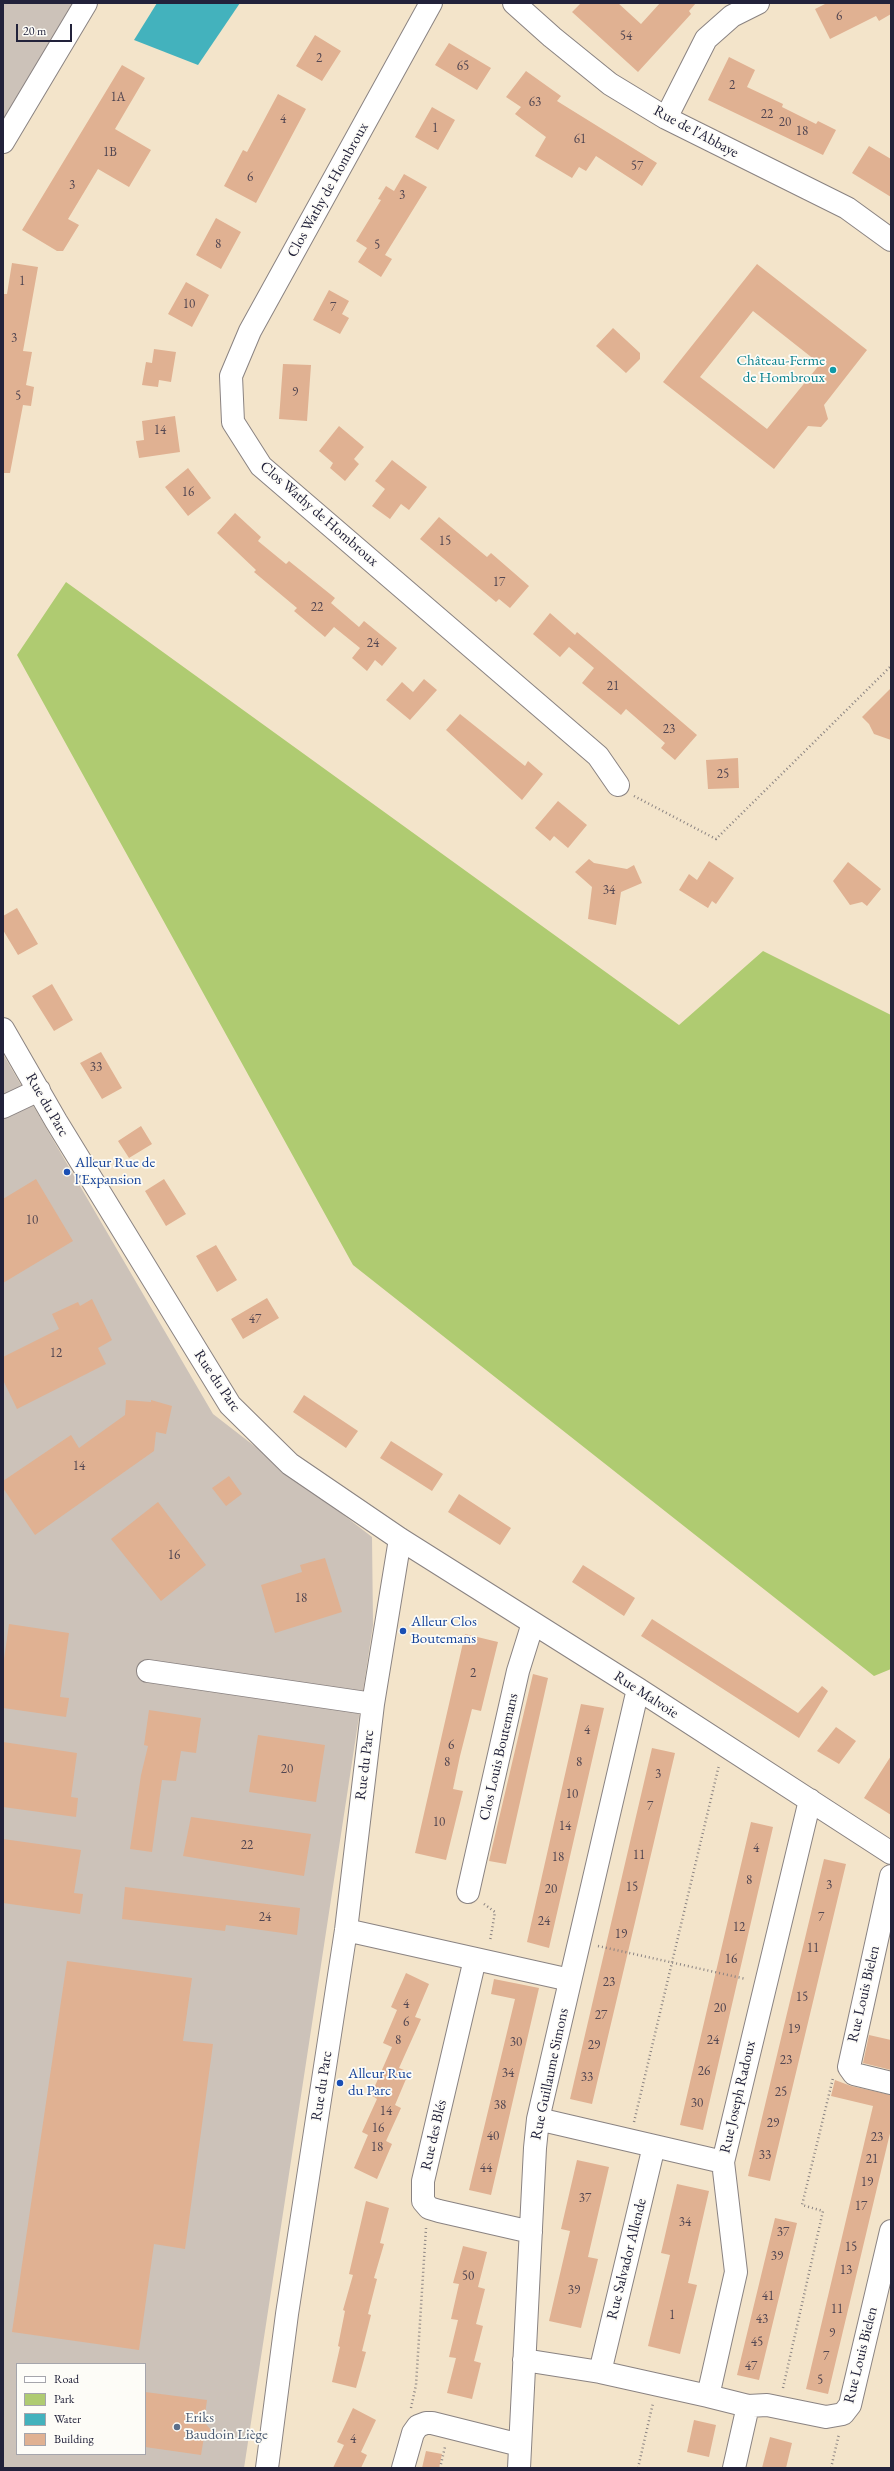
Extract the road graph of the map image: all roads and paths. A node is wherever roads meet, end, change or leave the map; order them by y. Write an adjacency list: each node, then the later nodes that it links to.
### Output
1 (86, 3): 6 (street)
2 (431, 3): 9 (street, Clos Wathy de Hombroux)
3 (514, 3): 5 (street, Rue de l'Abbaye)
4 (758, 3): 5 (street)
5 (666, 118): 7 (street, Rue de l'Abbaye)
6 (3, 142)
7 (891, 240)
8 (891, 666): 9 (path)
9 (618, 785)
10 (3, 1029): 11 (street, Rue du Parc)
11 (39, 1090): 12 (street); 13 (street, Rue du Parc)
12 (3, 1107)
13 (400, 1539): 14 (street, Rue Malvoie); 17 (street, Rue du Parc)
14 (533, 1623): 16 (street, Rue Malvoie); 22 (street, Clos Louis Boutemans)
15 (148, 1672): 17 (street)
16 (638, 1689): 18 (street, Rue Malvoie); 24 (street, Rue Guillaume Simons)
17 (373, 1704): 23 (street, Rue du Parc)
18 (724, 1745): 19 (street, Rue Malvoie); 26 (path)
19 (810, 1800): 20 (street, Rue Malvoie); 28 (street, Rue Joseph Radoux)
20 (891, 1853)
21 (891, 1876): 29 (street, Rue Louis Bielen)
22 (468, 1892): 25 (path)
23 (346, 1930): 25 (street); 47 (street, Rue du Parc)
24 (578, 1941): 26 (path); 27 (street, Rue Guillaume Simons)
25 (481, 1960): 27 (street); 35 (street, Rue des Blés)
26 (672, 1963): 28 (path); 32 (path)
27 (570, 1980): 31 (street, Rue Guillaume Simons)
28 (765, 1984): 34 (street, Rue Joseph Radoux)
29 (849, 2068): 30 (street); 43 (path)
30 (891, 2083)
31 (538, 2119): 32 (street); 37 (street, Rue Guillaume Simons)
32 (630, 2141): 33 (street)
33 (654, 2146): 34 (street); 39 (street, Rue Salvador Allende)
34 (723, 2162): 41 (street, Rue Joseph Radoux)
35 (429, 2208): 37 (street); 45 (path)
36 (891, 2231): 44 (street, Rue Louis Bielen)
37 (531, 2232): 38 (street, Rue Guillaume Simons)
38 (524, 2360): 39 (street); 46 (street, Rue Guillaume Simons)
39 (600, 2372): 40 (street)
40 (657, 2385): 41 (street); 50 (path)
41 (708, 2396): 42 (street)
42 (748, 2406): 43 (street, Rue Louis Bielen); 51 (street)
43 (778, 2407): 44 (street, Rue Louis Bielen)
44 (843, 2414): 52 (path)
45 (418, 2426): 46 (street); 48 (street)
46 (520, 2445): 49 (street, Rue Guillaume Simons)
47 (266, 2468)
48 (403, 2468)
49 (519, 2468)
50 (638, 2468)
51 (734, 2468)
52 (831, 2468)

